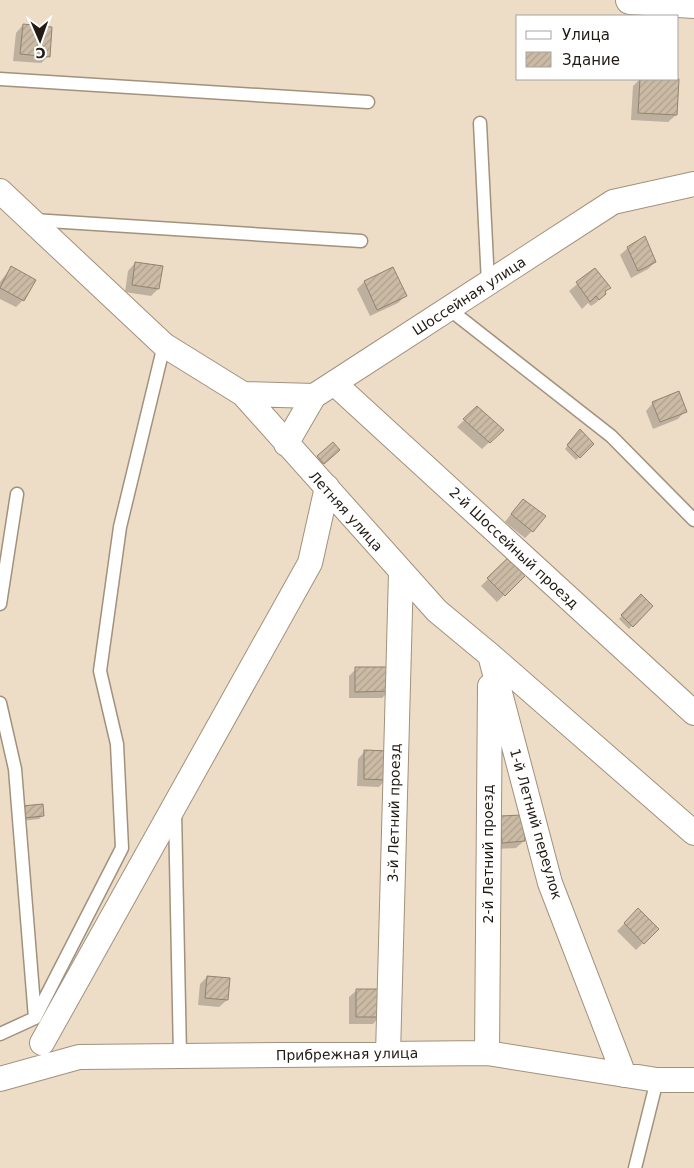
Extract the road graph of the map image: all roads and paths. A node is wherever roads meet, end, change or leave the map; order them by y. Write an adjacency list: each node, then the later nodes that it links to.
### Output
1 (630, 0): 2 (main road)
2 (694, 4)
3 (0, 78): 4 (lane)
4 (368, 102)
5 (480, 123): 10 (lane)
6 (694, 184): 10 (street, Шоссейная улица)
7 (0, 191): 8 (street, Летняя улица)
8 (32, 220): 9 (lane); 12 (street, Летняя улица)
9 (361, 241)
10 (488, 283): 11 (street, Шоссейная улица)
11 (449, 309): 13 (street, Шоссейная улица); 19 (lane)
12 (164, 345): 14 (street, Летняя улица); 27 (lane)
13 (334, 383): 15 (street, Шоссейная улица); 24 (street, 2-й Шоссейный проезд)
14 (243, 394): 15 (street); 16 (street, Летняя улица)
15 (314, 396): 16 (street)
16 (286, 444): 17 (street, Летняя улица)
17 (327, 487): 20 (street, Летняя улица); 25 (street)
18 (17, 494): 21 (lane)
19 (694, 520)
20 (401, 572): 22 (street, Летняя улица); 31 (street, 3-й Летний проезд)
21 (0, 604)
22 (490, 654): 26 (street, Летняя улица); 30 (street, 2-й Летний проезд); 33 (street, 1-й Летний переулок)
23 (0, 702): 27 (lane)
24 (694, 714)
25 (175, 807): 29 (street); 32 (lane)
26 (694, 833)
27 (35, 1018): 28 (lane)
28 (0, 1034)
29 (42, 1044)
30 (487, 1053): 31 (street, Прибрежная улица); 33 (street, Прибрежная улица)
31 (388, 1054): 32 (street, Прибрежная улица)
32 (180, 1056): 34 (street, Прибрежная улица)
33 (624, 1074): 35 (street, Прибрежная улица)
34 (0, 1080)
35 (657, 1080): 36 (street, Прибрежная улица); 37 (lane)
36 (694, 1080)
37 (635, 1168)

